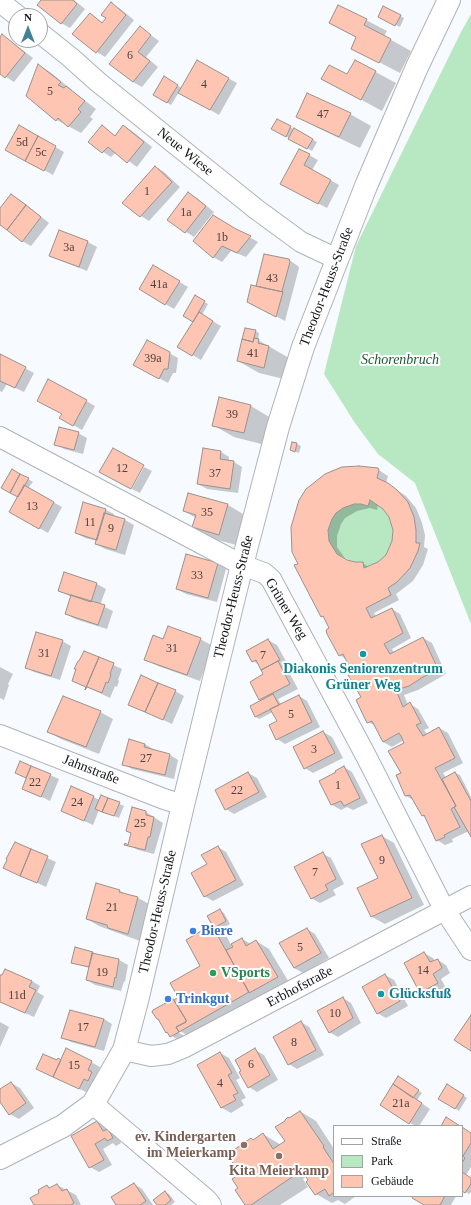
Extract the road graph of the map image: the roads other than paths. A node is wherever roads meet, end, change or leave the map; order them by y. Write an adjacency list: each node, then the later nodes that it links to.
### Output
1 (449, 0): 5 (main road, Theodor-Heuss-Straße)
2 (0, 2): 3 (street)
3 (8, 8)
4 (48, 39): 5 (street, Neue Wiese)
5 (337, 259): 7 (main road, Theodor-Heuss-Straße)
6 (0, 437): 7 (street, Grüner Weg)
7 (242, 565): 9 (main road, Theodor-Heuss-Straße); 11 (street, Grüner Weg)
8 (0, 735): 9 (street, Jahnstraße)
9 (183, 805): 13 (main road, Theodor-Heuss-Straße)
10 (471, 896): 11 (street, Erbhofstraße)
11 (444, 909): 12 (street, Grüner Weg); 13 (street, Erbhofstraße)
12 (471, 950)
13 (124, 1050): 14 (main road, Theodor-Heuss-Straße)
14 (93, 1104): 15 (main road, Theodor-Heuss-Straße); 16 (street)
15 (0, 1158)
16 (211, 1205)

